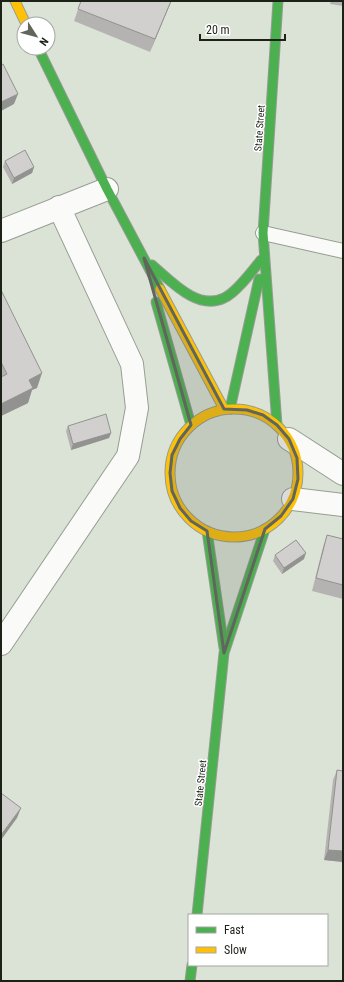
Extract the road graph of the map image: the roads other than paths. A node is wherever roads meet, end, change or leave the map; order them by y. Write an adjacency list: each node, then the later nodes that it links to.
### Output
1 (15, 1): 3 (street)
2 (278, 1): 8 (street, State Street)
3 (22, 16)
4 (42, 56): 5 (street)
5 (107, 189): 6 (street); 11 (street)
6 (59, 207): 7 (street); 20 (street)
7 (1, 231)
8 (263, 233): 9 (lane); 10 (street, State Street)
9 (343, 251)
10 (264, 256): 11 (street); 12 (street, State Street); 14 (street, State Street)
11 (144, 258): 12 (street); 13 (street)
12 (227, 409): 13 (street); 14 (street)
13 (192, 425): 19 (street)
14 (283, 432): 15 (street); 16 (street)
15 (343, 474)
16 (293, 499): 17 (street); 18 (street)
17 (343, 505)
18 (265, 529): 19 (street); 21 (street, State Street)
19 (207, 531): 21 (street, State Street)
20 (1, 644)
21 (224, 653): 22 (street, State Street)
22 (197, 914)
23 (192, 966): 24 (street)
24 (190, 981)

